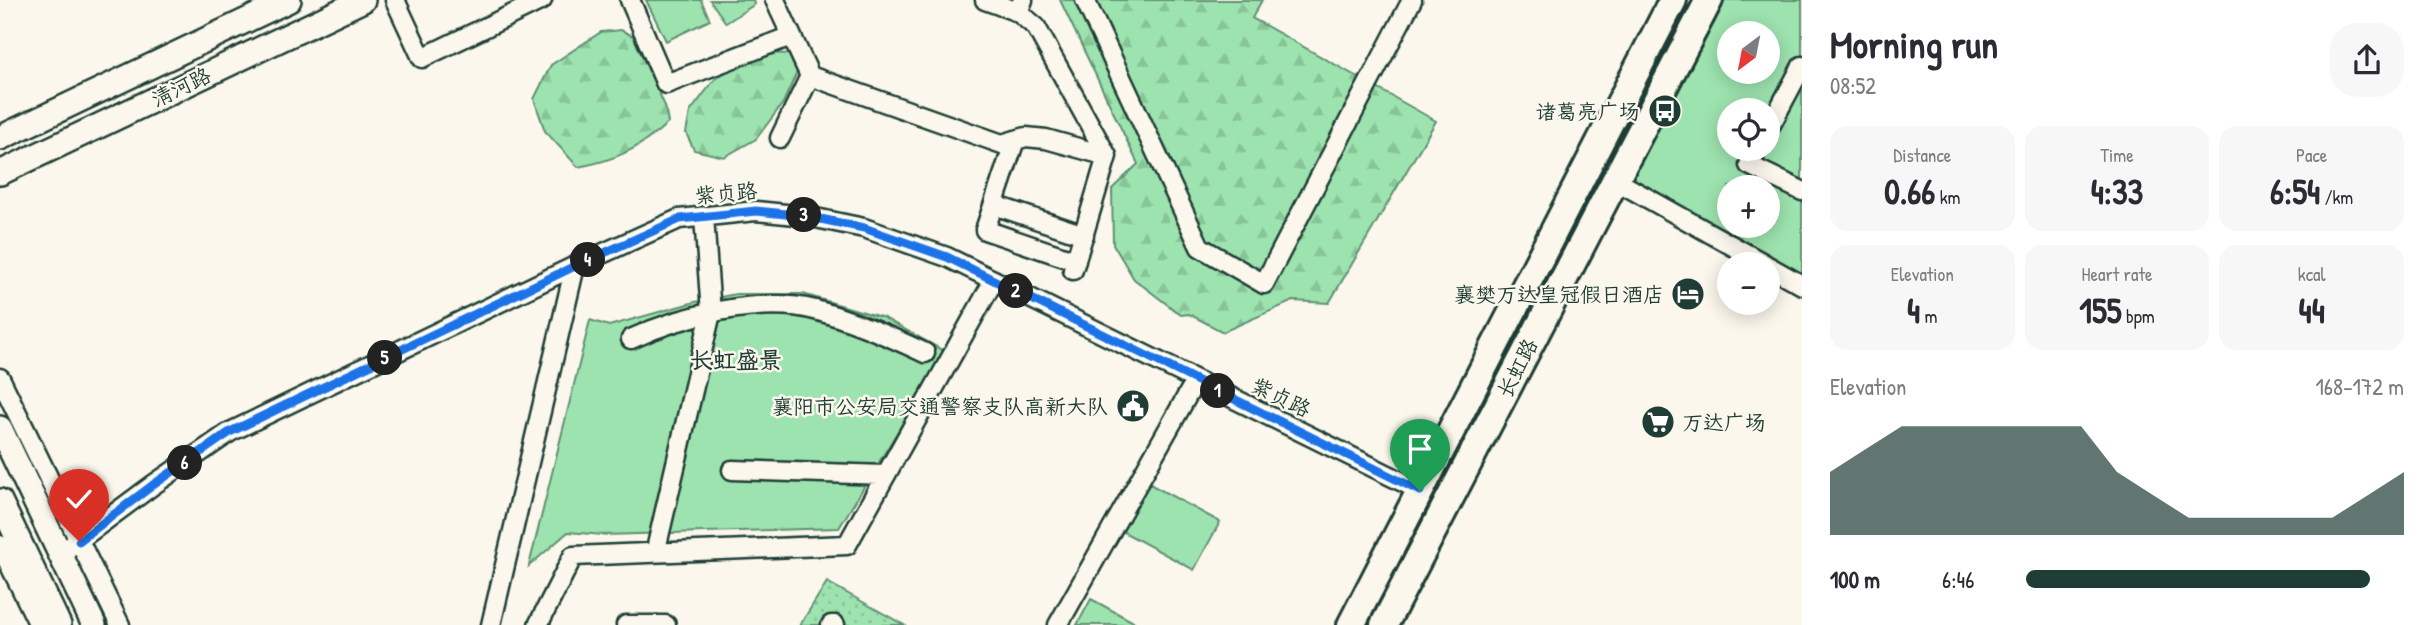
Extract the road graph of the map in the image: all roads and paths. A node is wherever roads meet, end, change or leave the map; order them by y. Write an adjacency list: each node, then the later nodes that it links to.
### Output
1 (289, 0): 17 (main road, 清河路)
2 (363, 0): 22 (main road, 清河路)
3 (395, 0): 4 (street)
4 (542, 0)
5 (631, 0): 13 (street)
6 (775, 0): 13 (street)
7 (985, 0): 12 (street)
8 (1085, 0): 9 (street)
9 (1412, 0)
10 (1673, 0): 41 (highway, 长虹路)
11 (1709, 0): 23 (highway, 长虹路)
12 (1021, 6): 20 (street)
13 (791, 36): 15 (street)
14 (1802, 66): 16 (street)
15 (810, 76): 18 (street); 19 (street)
16 (1780, 107)
17 (0, 138)
18 (780, 138)
19 (1015, 140): 20 (street); 25 (street)
20 (1107, 156): 27 (street)
21 (1751, 161): 24 (street)
22 (0, 173)
23 (1615, 180): 28 (street); 57 (highway, 长虹路)
24 (1802, 191)
25 (994, 205): 27 (street); 27 (street)
26 (704, 217): 29 (street, 紫贞路); 31 (street, 紫贞路); 33 (street)
27 (1084, 235)
28 (1743, 252)
29 (575, 266): 43 (street, 紫贞路); 51 (street)
30 (1780, 273): 32 (street)
31 (994, 280): 37 (street, 紫贞路); 40 (street)
32 (1802, 285)
33 (711, 313): 34 (street); 35 (street); 45 (street)
34 (631, 338)
35 (925, 353)
36 (0, 378): 43 (street)
37 (1196, 380): 41 (street, 紫贞路); 55 (street)
38 (0, 428): 46 (main road)
39 (732, 470): 40 (street)
40 (886, 475): 52 (street)
41 (1420, 491): 56 (highway, 长虹路)
42 (0, 501): 48 (main road)
43 (79, 541): 46 (street, 紫贞路); 50 (street)
44 (0, 545): 47 (street)
45 (657, 545)
46 (60, 554): 49 (main road)
47 (39, 625)
48 (59, 625)
49 (94, 625)
50 (120, 625)
51 (491, 625)
52 (538, 625)
53 (626, 625): 54 (street)
54 (666, 625)
55 (1058, 625)
56 (1351, 625)
57 (1384, 625)

